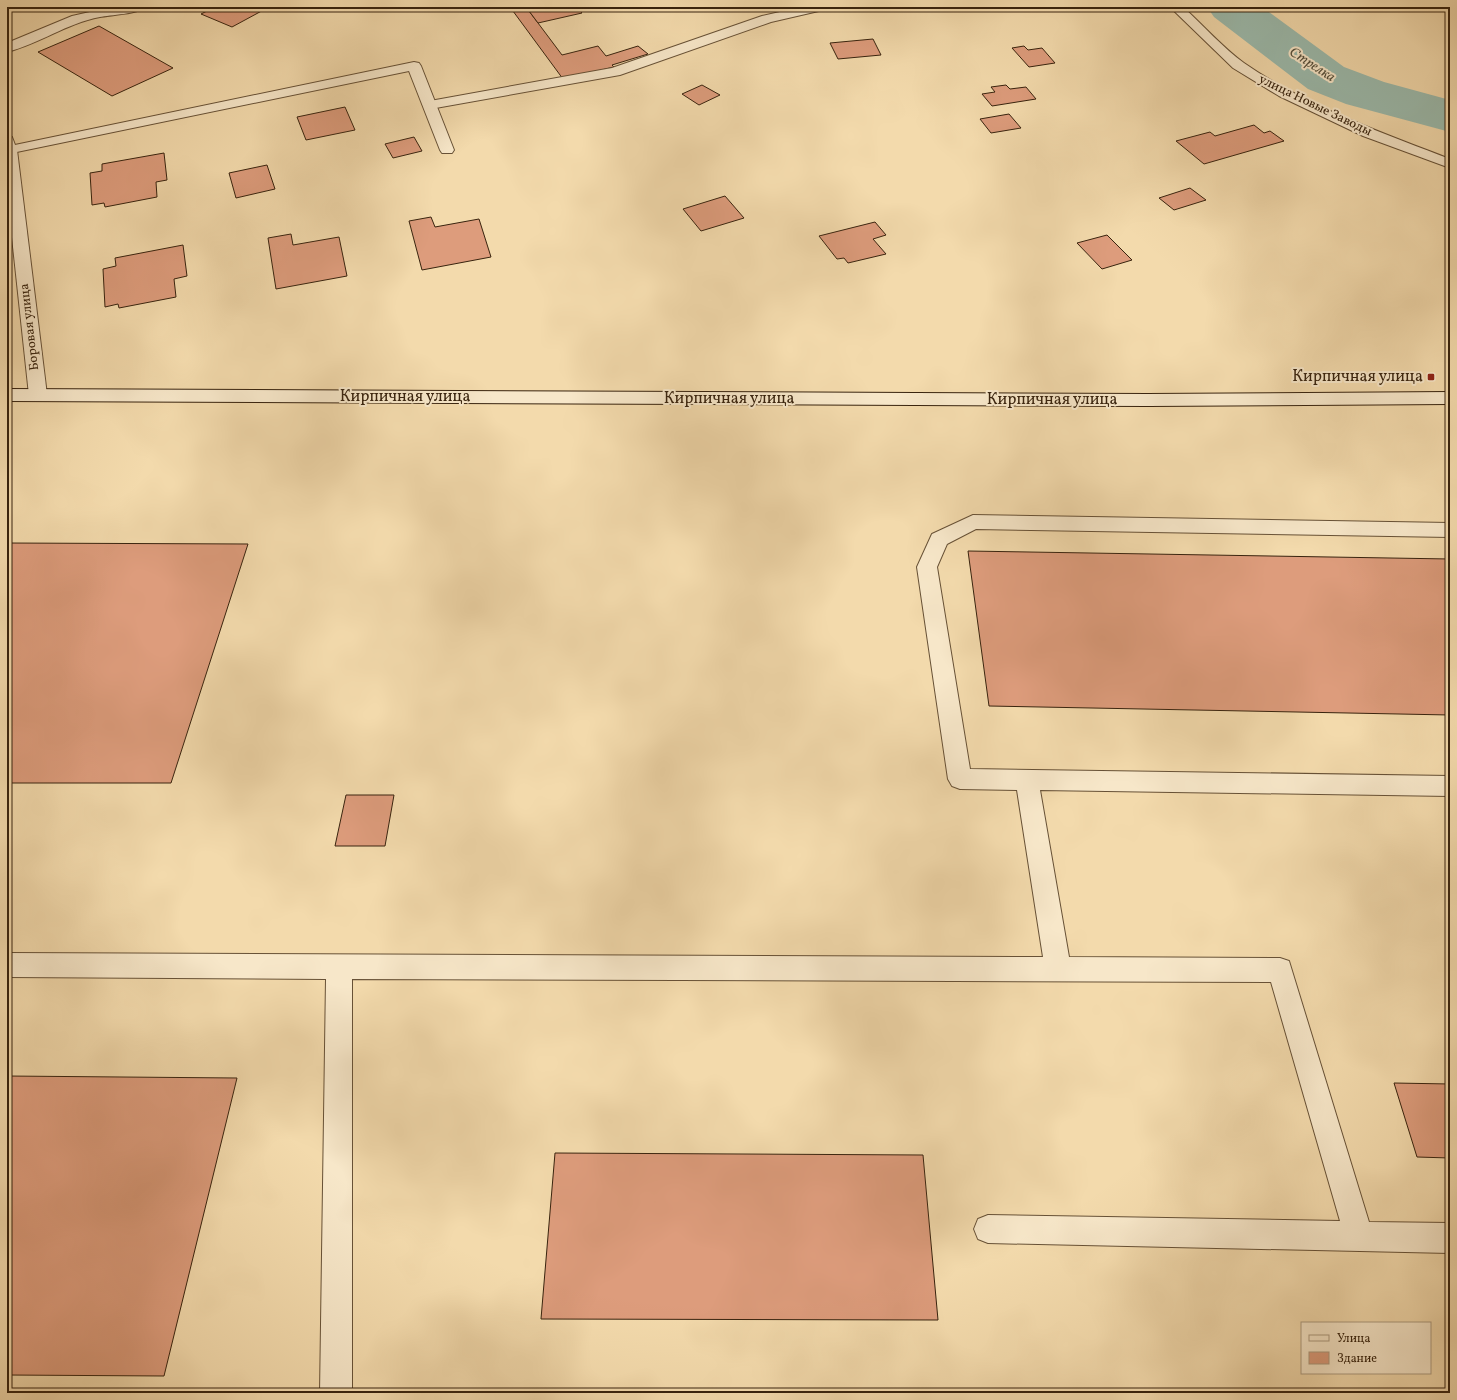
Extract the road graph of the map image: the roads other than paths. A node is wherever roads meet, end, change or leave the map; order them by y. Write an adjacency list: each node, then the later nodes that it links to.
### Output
1 (138, 7): 4 (street)
2 (818, 7): 5 (street)
3 (1176, 7): 8 (street, улица Новые Заводы)
4 (7, 48)
5 (430, 105): 6 (street); 7 (street)
6 (9, 145): 10 (street, Боровая улица)
7 (447, 150)
8 (1450, 164)
9 (7, 395): 10 (street, Кирпичная улица)
10 (38, 395): 11 (street, Кирпичная улица)
11 (1450, 398)
12 (1450, 530): 13 (street)
13 (1027, 780): 14 (street); 17 (street)
14 (1450, 786)
15 (7, 965): 16 (street)
16 (339, 967): 17 (street); 21 (street)
17 (1058, 969): 19 (street)
18 (988, 1229): 19 (street)
19 (1359, 1236): 20 (street)
20 (1450, 1238)
21 (336, 1393)

